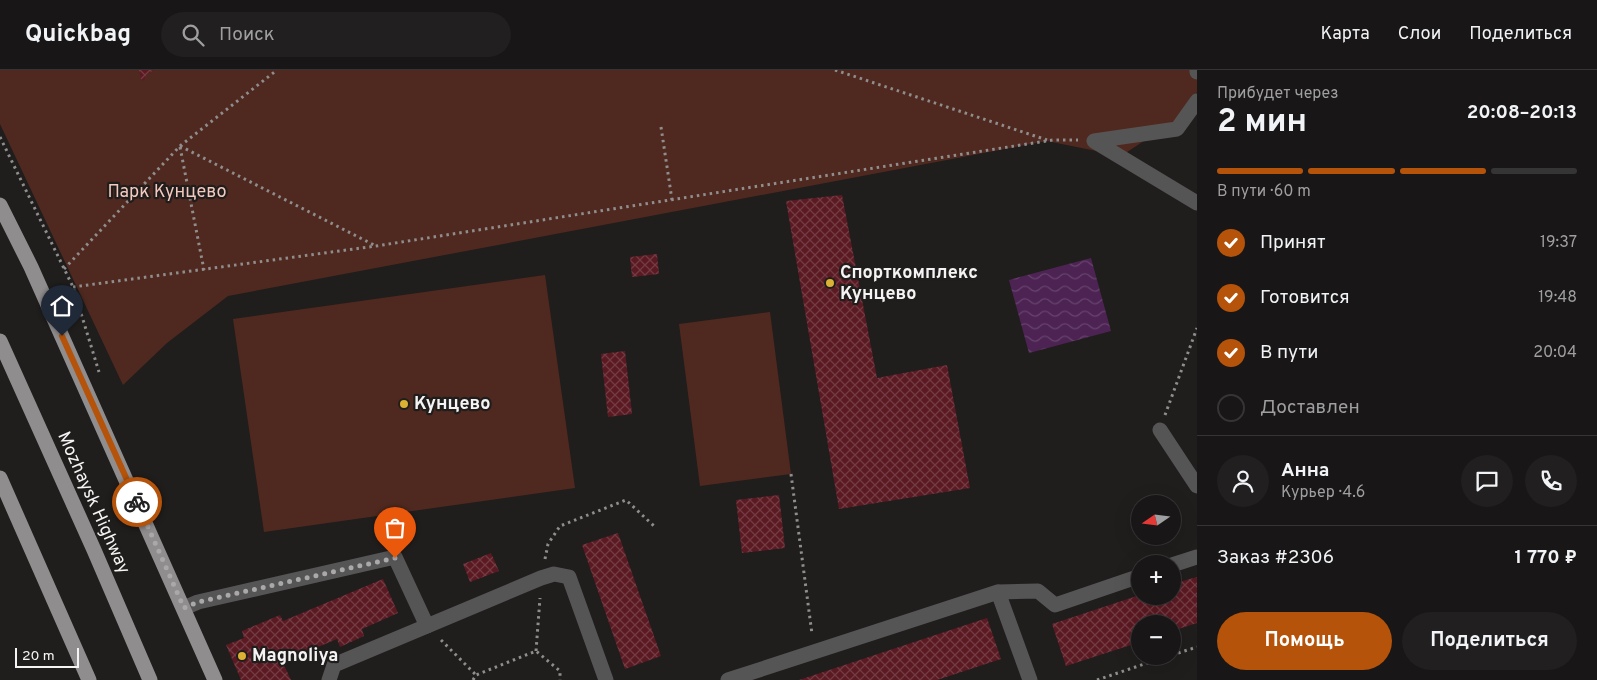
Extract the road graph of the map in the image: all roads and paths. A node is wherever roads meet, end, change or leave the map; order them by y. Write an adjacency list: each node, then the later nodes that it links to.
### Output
1 (276, 70): 8 (path)
2 (835, 70): 6 (path)
3 (1197, 101): 7 (lane)
4 (661, 127): 9 (path)
5 (0, 137): 13 (path)
6 (1048, 140): 7 (path); 9 (path)
7 (1094, 141): 10 (lane)
8 (180, 146): 12 (path); 13 (path); 14 (path)
9 (672, 200): 12 (path)
10 (1197, 203)
11 (0, 205): 29 (main road)
12 (376, 246): 14 (path)
13 (64, 269): 15 (path)
14 (204, 270): 15 (path)
15 (72, 287): 18 (path)
16 (1197, 328): 19 (path)
17 (0, 341): 38 (main road, Mozhaysk Highway)
18 (102, 380)
19 (1160, 430): 22 (lane)
20 (791, 474): 33 (path)
21 (0, 478): 37 (main road)
22 (1197, 486)
23 (654, 526): 26 (path)
24 (1197, 557): 25 (lane)
25 (1181, 562)
26 (541, 578): 30 (lane); 32 (path); 43 (lane)
27 (1131, 579): 28 (lane)
28 (998, 592): 33 (lane); 45 (lane)
29 (184, 608): 30 (lane); 39 (main road)
30 (427, 626): 36 (path); 40 (lane)
31 (1197, 647): 34 (path)
32 (536, 651): 36 (path); 42 (path)
33 (815, 652): 44 (lane)
34 (1181, 652)
35 (1141, 665): 46 (path)
36 (476, 675): 41 (path)
37 (89, 680)
38 (150, 680)
39 (215, 680)
40 (329, 680)
41 (473, 680)
42 (560, 680)
43 (606, 680)
44 (728, 680)
45 (1030, 680)
46 (1097, 680)

